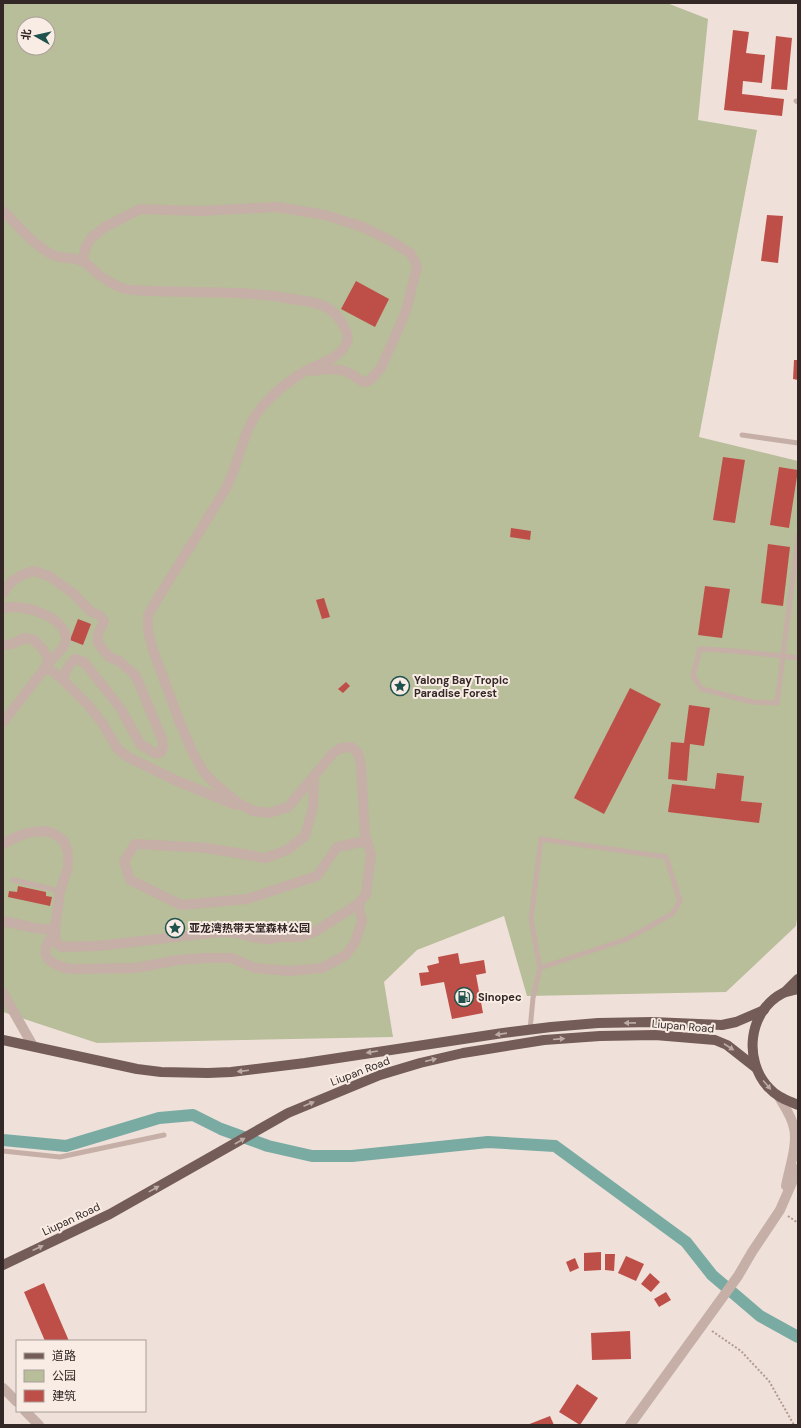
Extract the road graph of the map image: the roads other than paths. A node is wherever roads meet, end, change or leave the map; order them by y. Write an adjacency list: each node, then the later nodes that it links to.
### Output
1 (3, 210): 2 (street)
2 (83, 261): 3 (street); 3 (street)
3 (302, 373): 16 (street)
4 (742, 435): 5 (lane)
5 (798, 442)
6 (798, 536): 10 (lane)
7 (3, 593): 13 (street)
8 (3, 609): 12 (street)
9 (3, 645): 12 (street)
10 (783, 656): 10 (lane); 11 (lane)
11 (798, 658)
12 (47, 664): 13 (street); 14 (street)
13 (63, 680): 16 (street)
14 (3, 722)
15 (314, 776): 16 (street); 17 (street); 17 (street)
16 (253, 811)
17 (366, 841): 21 (street)
18 (3, 844): 20 (street)
19 (13, 880): 20 (lane)
20 (60, 891): 23 (street)
21 (358, 904): 23 (street); 23 (street)
22 (3, 921): 23 (street)
23 (55, 930)
24 (540, 968): 24 (lane); 30 (lane)
25 (798, 979): 28 (main road)
26 (798, 989): 28 (main road)
27 (3, 993): 32 (street)
28 (783, 993): 29 (main road)
29 (764, 1010): 30 (main road, Liupan Road, one-way to 30); 33 (main road)
30 (530, 1030): 32 (main road, Liupan Road, one-way to 32)
31 (3, 1040): 32 (main road, Liupan Road)
32 (33, 1046)
33 (755, 1067): 34 (main road, one-way to 34); 40 (main road, Liupan Road, one-way to 33)
34 (779, 1097): 35 (main road); 39 (street)
35 (798, 1105)
36 (164, 1135): 37 (lane)
37 (3, 1151)
38 (798, 1169): 39 (street)
39 (780, 1210): 45 (street)
40 (3, 1265)
41 (3, 1388): 42 (street)
42 (16, 1401)
43 (27, 1412): 44 (street)
44 (39, 1425)
45 (630, 1425)

